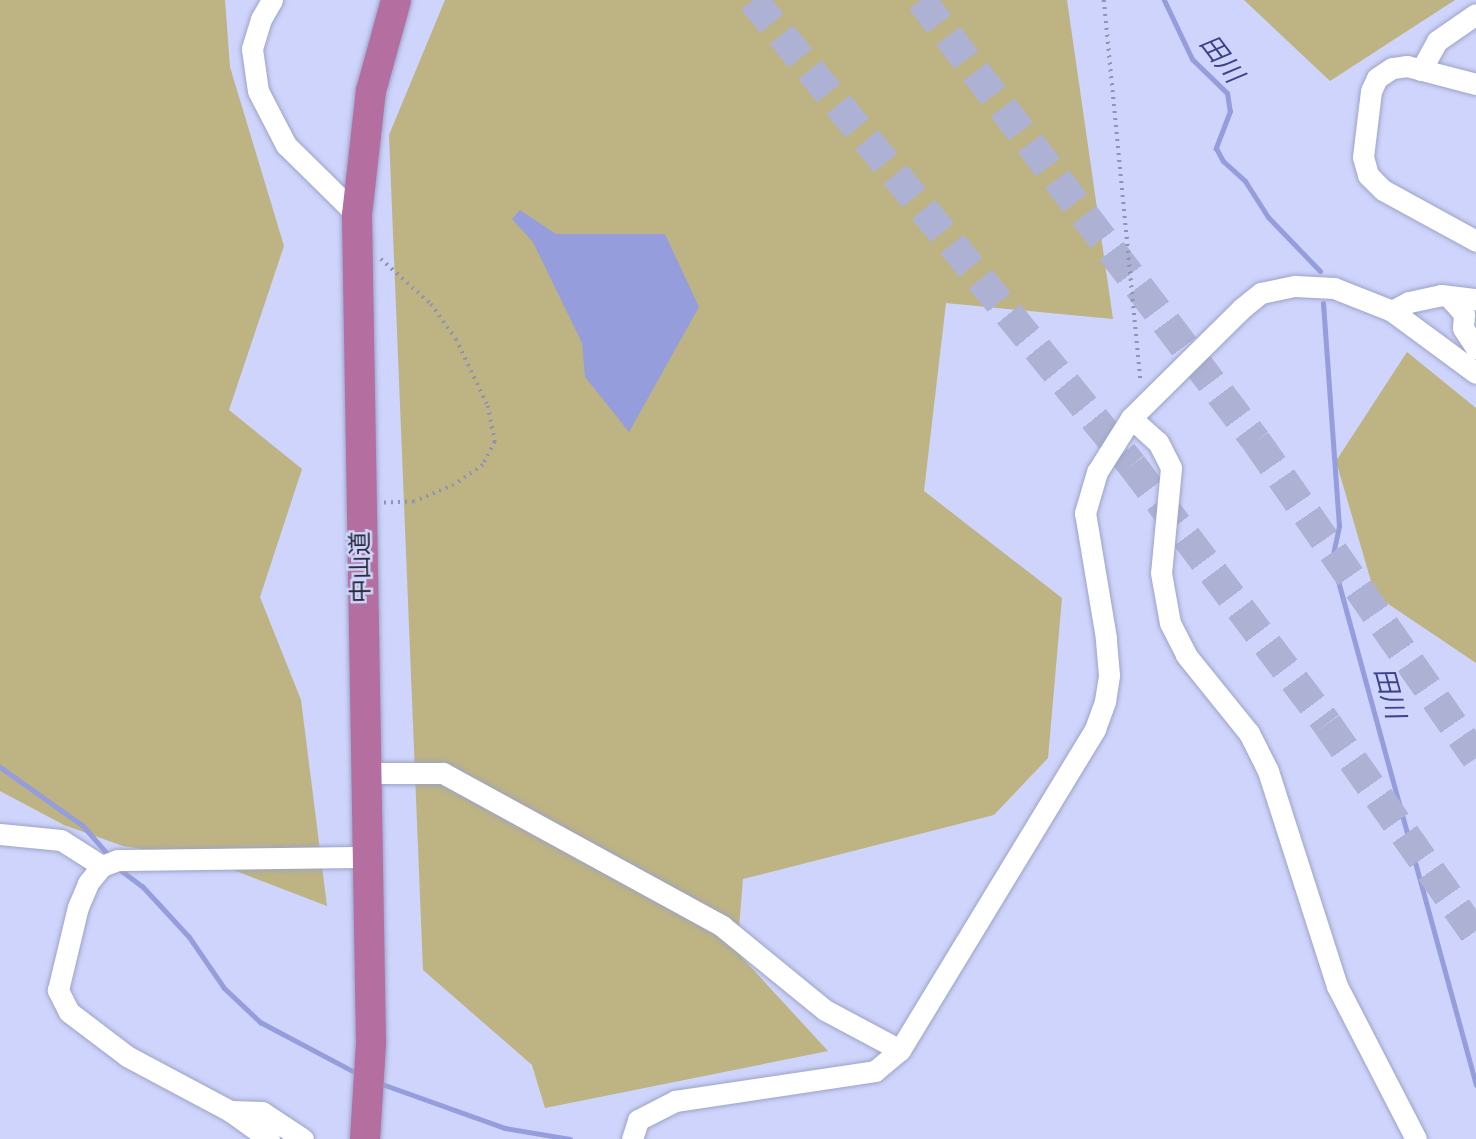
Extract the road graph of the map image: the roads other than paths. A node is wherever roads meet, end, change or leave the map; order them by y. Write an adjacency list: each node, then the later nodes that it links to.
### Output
1 (272, 0): 6 (street)
2 (396, 0): 6 (highway, 中山道)
3 (1476, 14): 4 (street)
4 (1421, 70): 5 (street); 7 (street)
5 (1476, 84)
6 (357, 215): 15 (highway, 中山道)
7 (1476, 241)
8 (1450, 296): 9 (street); 10 (street); 11 (street); 12 (street)
9 (1476, 299)
10 (1392, 311): 13 (street); 14 (street)
11 (1476, 314)
12 (1476, 348)
13 (1476, 373)
14 (1132, 418): 19 (street); 25 (street)
15 (363, 773): 17 (highway, 中山道); 19 (street)
16 (0, 834): 18 (street)
17 (365, 857): 18 (street); 24 (highway, 中山道)
18 (108, 864): 20 (street)
19 (900, 1050): 21 (street)
20 (230, 1111): 22 (street); 23 (street)
21 (635, 1129)
22 (269, 1139)
23 (303, 1139)
24 (365, 1139)
25 (1416, 1139)

